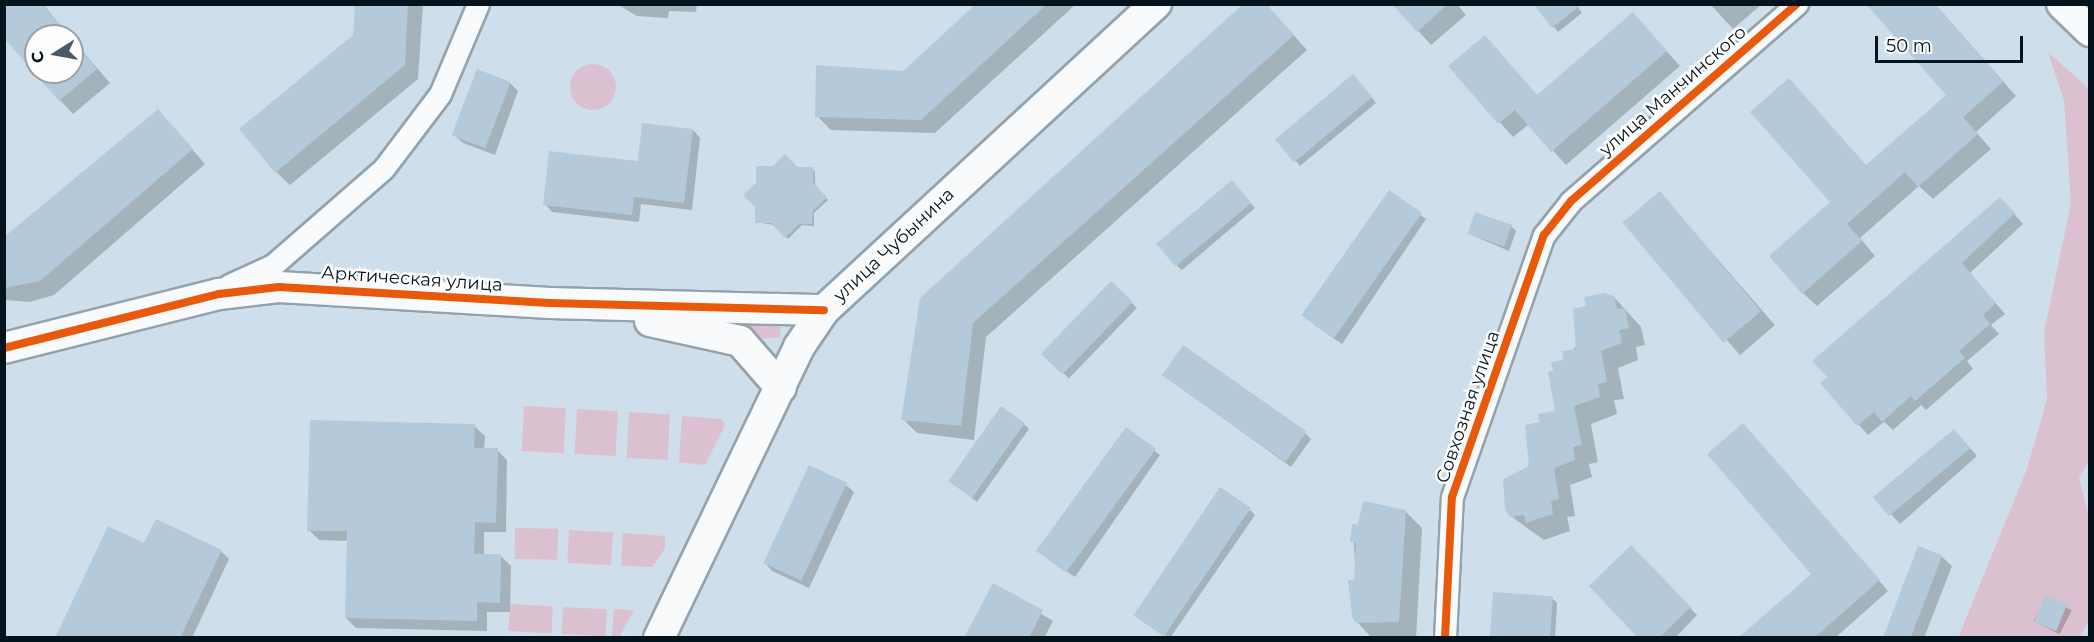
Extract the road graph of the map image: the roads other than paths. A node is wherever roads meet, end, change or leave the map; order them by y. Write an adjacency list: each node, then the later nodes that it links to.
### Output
1 (478, 4): 7 (street)
2 (1156, 4): 9 (street, улица Чубынина)
3 (1797, 4): 6 (street, улица Манчинского)
4 (2062, 4): 5 (street)
5 (2090, 31)
6 (1571, 201): 13 (street, Совхозная улица)
7 (186, 302): 8 (street, Арктическая улица); 10 (street, Арктическая улица)
8 (550, 303): 9 (street, Арктическая улица); 11 (street, Арктическая улица)
9 (824, 310): 11 (street, улица Чубынина)
10 (4, 348)
11 (781, 388): 12 (street, улица Чубынина)
12 (659, 638)
13 (1445, 638)

